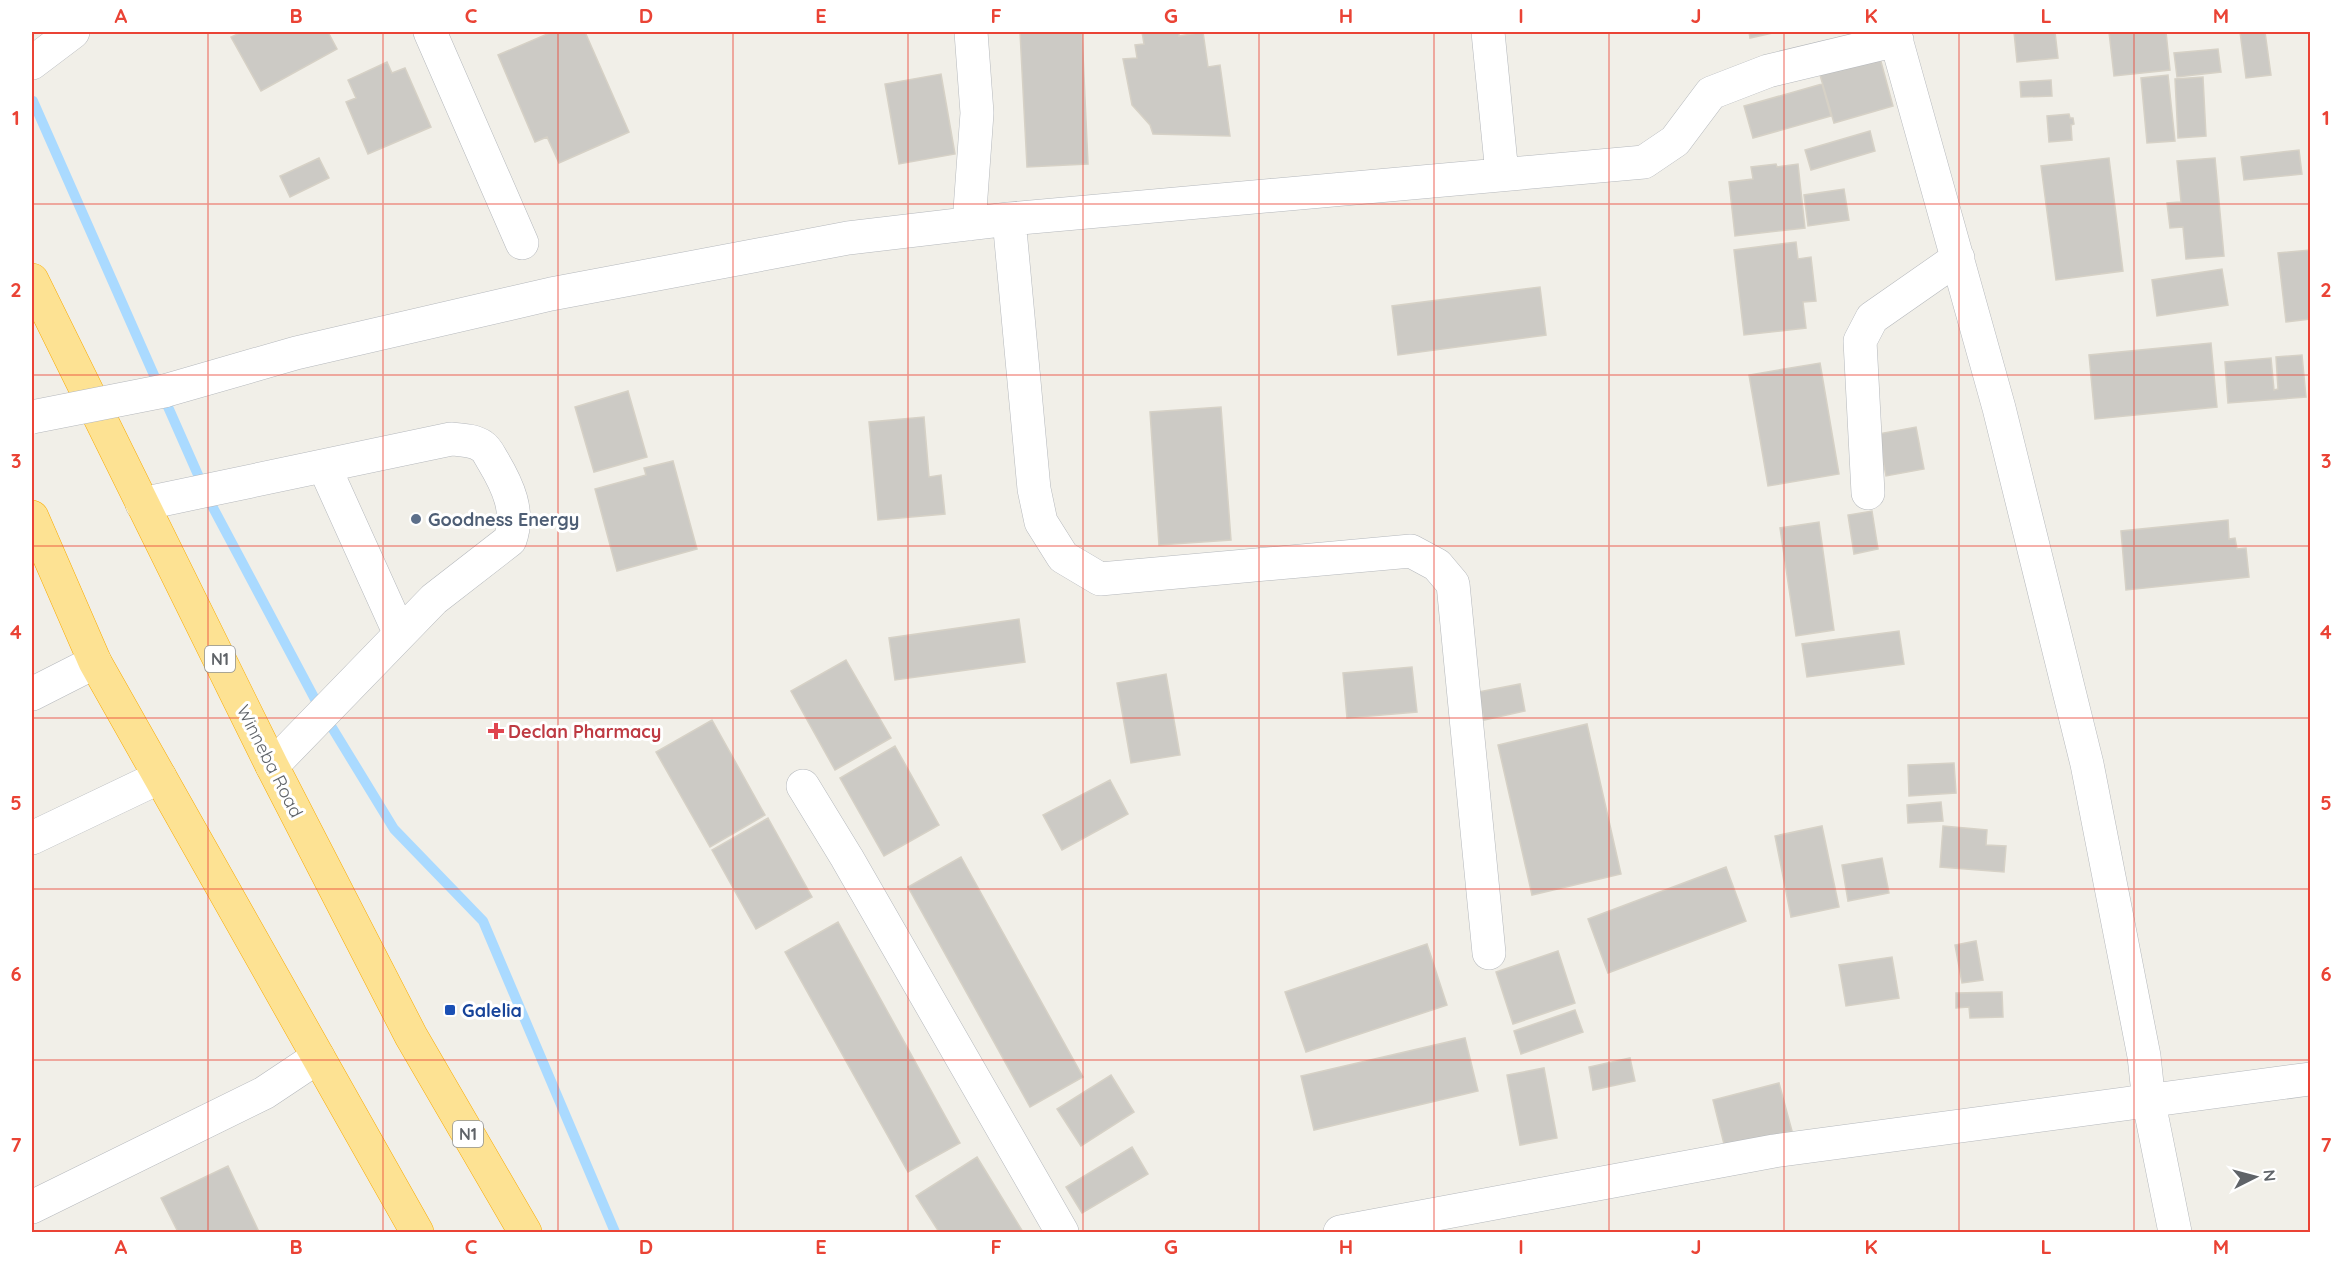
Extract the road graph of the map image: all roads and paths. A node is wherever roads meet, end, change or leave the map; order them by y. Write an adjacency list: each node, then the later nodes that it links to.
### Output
1 (73, 32): 6 (street)
2 (430, 32): 10 (street)
3 (971, 32): 9 (street)
4 (1488, 32): 7 (street)
5 (1896, 36): 7 (street); 11 (street)
6 (32, 63)
7 (1502, 174): 8 (street)
8 (1008, 219): 9 (street); 25 (street)
9 (969, 224): 13 (street, bridge)
10 (522, 243)
11 (1958, 258): 15 (street); 28 (street)
12 (32, 280): 16 (highway, Winneba Road / N1)
13 (32, 417)
14 (324, 466): 16 (street); 18 (street); 18 (street)
15 (1868, 494)
16 (142, 504): 21 (highway, Winneba Road / N1)
17 (32, 517): 19 (highway)
18 (399, 632): 21 (street)
19 (95, 662): 20 (street); 22 (highway)
20 (32, 694)
21 (272, 766): 31 (highway, Winneba Road / N1)
22 (160, 777): 24 (street); 26 (highway)
23 (803, 786): 32 (street)
24 (32, 837)
25 (1488, 953)
26 (318, 1057): 29 (street); 30 (highway)
27 (2310, 1079): 28 (street)
28 (2149, 1103): 33 (street); 34 (street)
29 (32, 1207)
30 (417, 1233)
31 (525, 1233)
32 (1062, 1233)
33 (1340, 1233)
34 (2175, 1233)

